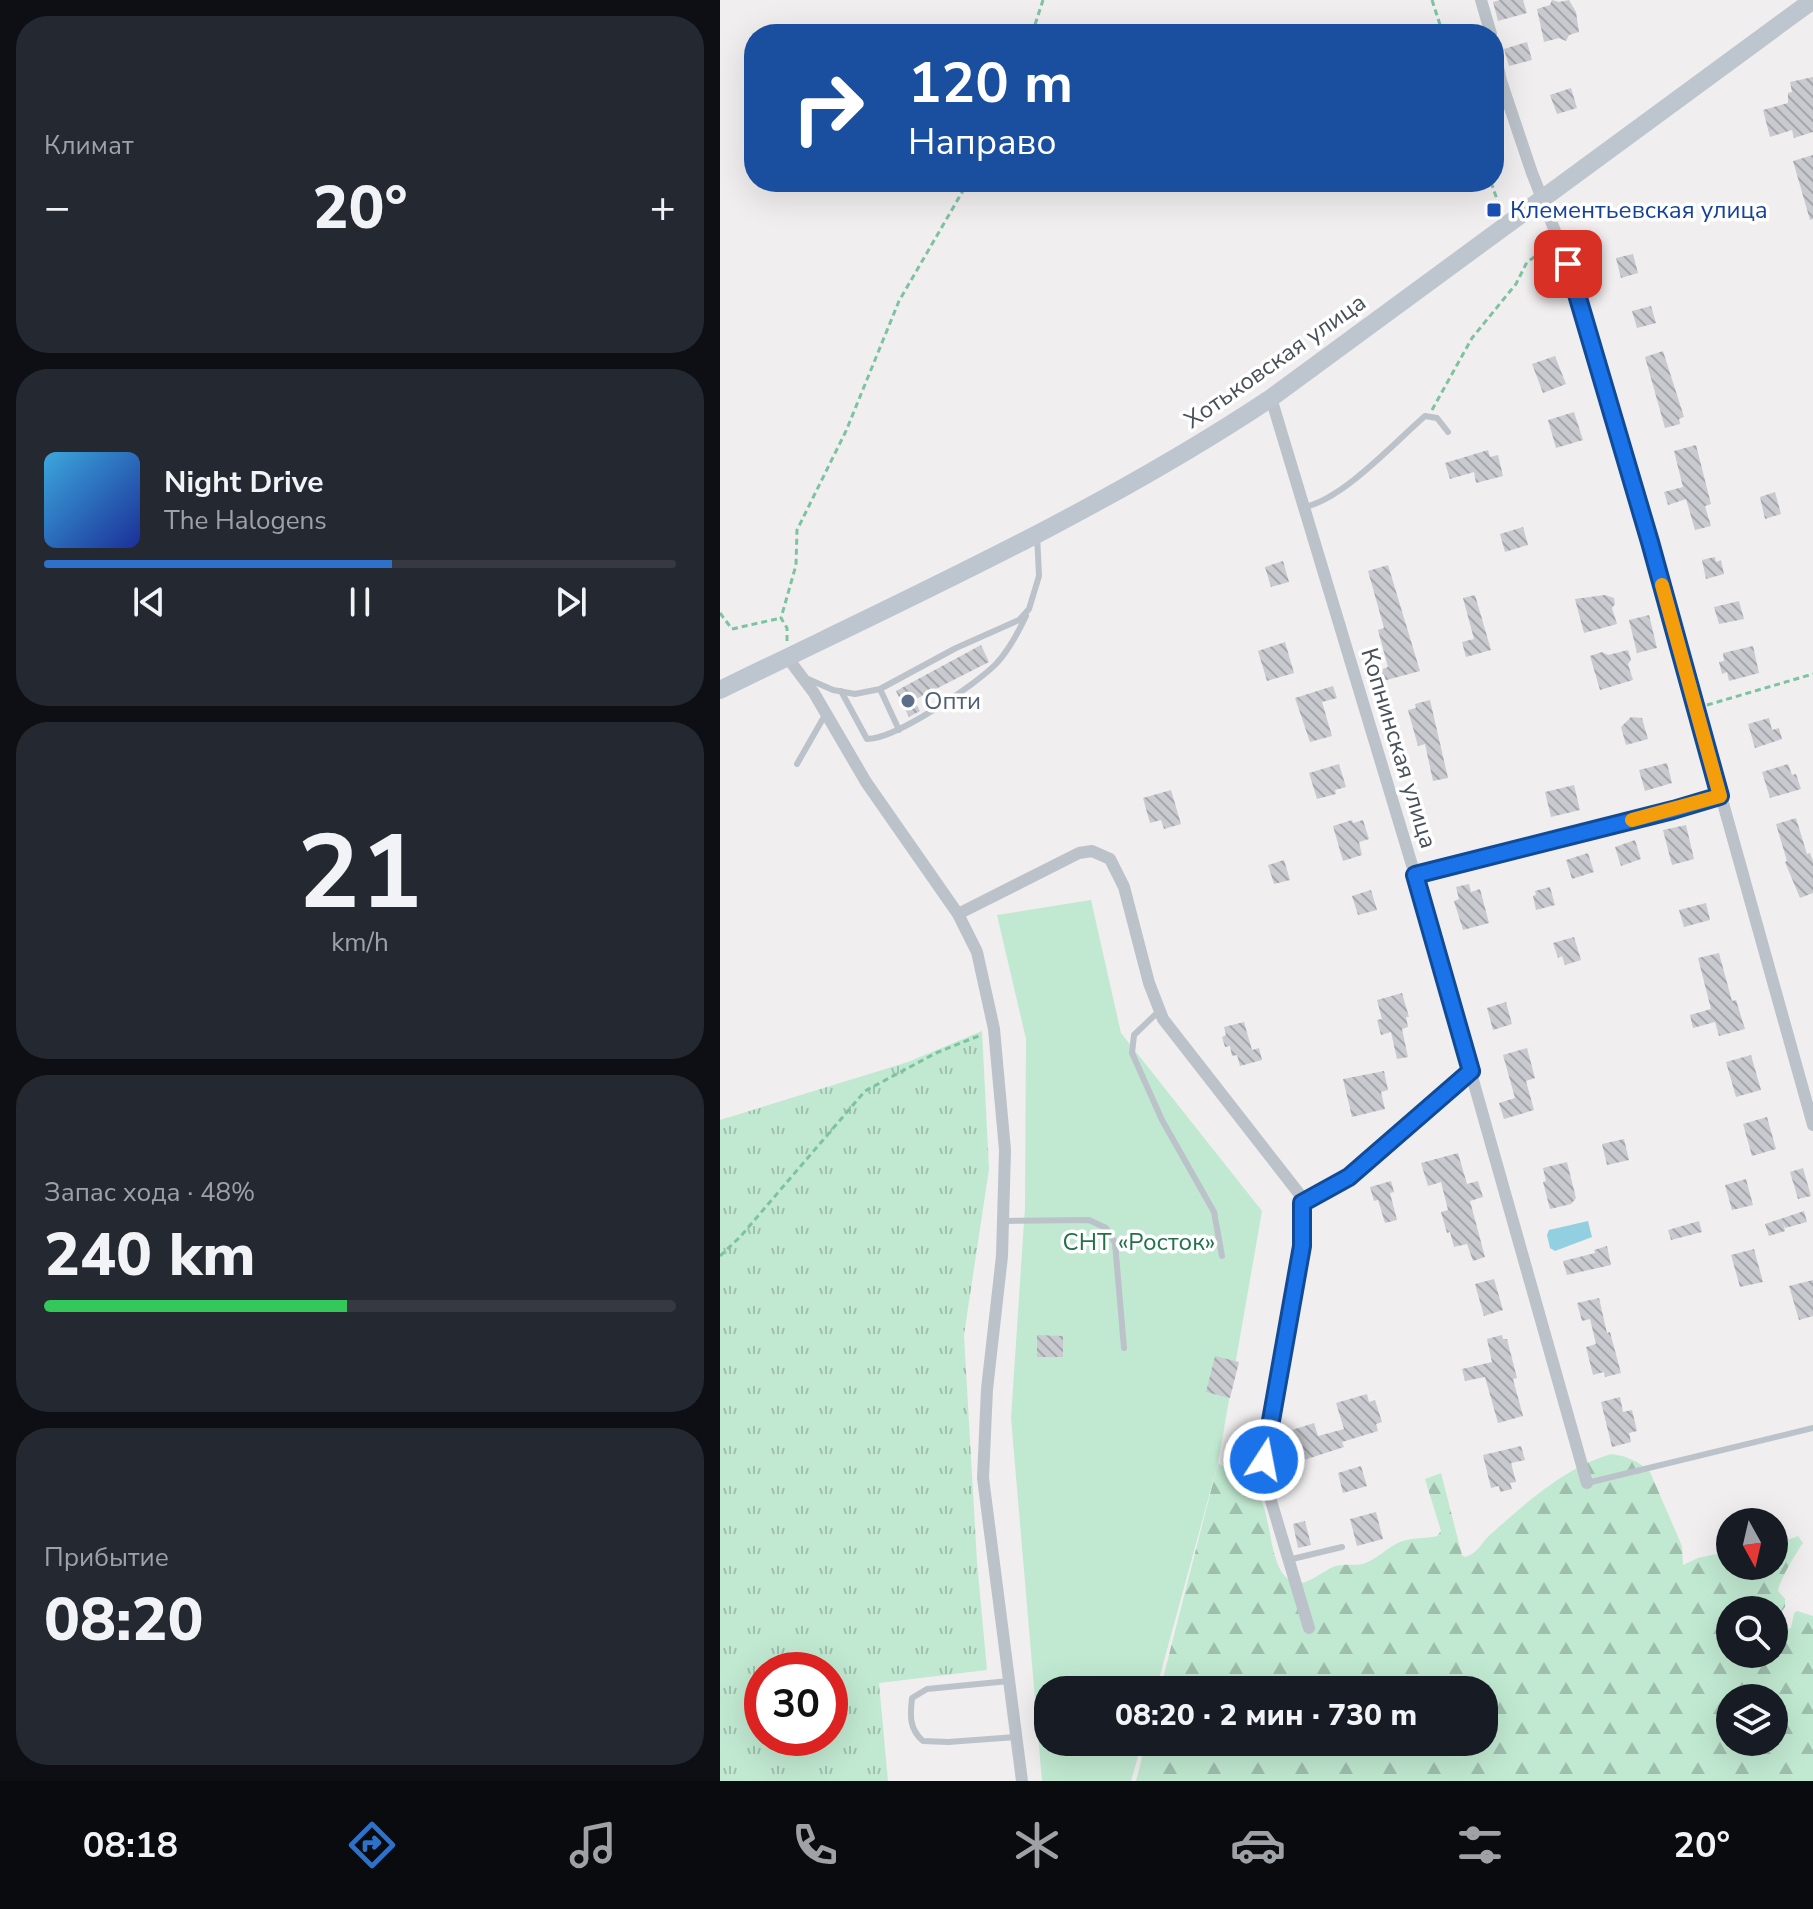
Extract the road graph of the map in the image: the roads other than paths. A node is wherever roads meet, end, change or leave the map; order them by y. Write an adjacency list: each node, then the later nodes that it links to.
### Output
1 (1481, 0): 3 (street)
2 (1813, 0): 5 (main road, Хотьковская улица)
3 (1488, 24)
4 (1504, 86): 5 (street)
5 (1542, 199): 6 (main road, Хотьковская улица); 19 (street)
6 (1271, 398): 8 (street, Копнинская улица); 9 (main road, Хотьковская улица)
7 (1448, 432): 8 (lane)
8 (1304, 507): 20 (street, Копнинская улица)
9 (1037, 533): 10 (lane); 11 (main road, Хотьковская улица)
10 (1029, 609): 13 (lane); 17 (lane)
11 (787, 657): 12 (street); 14 (main road, Хотьковская улица)
12 (801, 675): 15 (lane); 16 (street)
13 (880, 689): 15 (lane); 17 (lane)
14 (720, 690)
15 (841, 691): 17 (lane)
16 (825, 714): 18 (lane); 21 (street)
17 (899, 730)
18 (797, 764)
19 (1720, 796): 20 (street); 24 (street)
20 (1415, 875): 23 (street, Копнинская улица)
21 (958, 914): 22 (street); 26 (street)
22 (1159, 1011): 25 (street); 27 (lane)
23 (1471, 1071): 25 (lane); 30 (street, Копнинская улица)
24 (1813, 1125)
25 (1302, 1203): 32 (street)
26 (1003, 1221): 28 (lane); 34 (street)
27 (1222, 1256)
28 (1124, 1348)
29 (1813, 1428): 30 (lane)
30 (1587, 1483)
31 (1342, 1547): 32 (lane)
32 (1288, 1560): 33 (street)
33 (1309, 1628)
34 (1009, 1681): 35 (street); 35 (lane)
35 (1016, 1737): 36 (street)
36 (1022, 1781)

